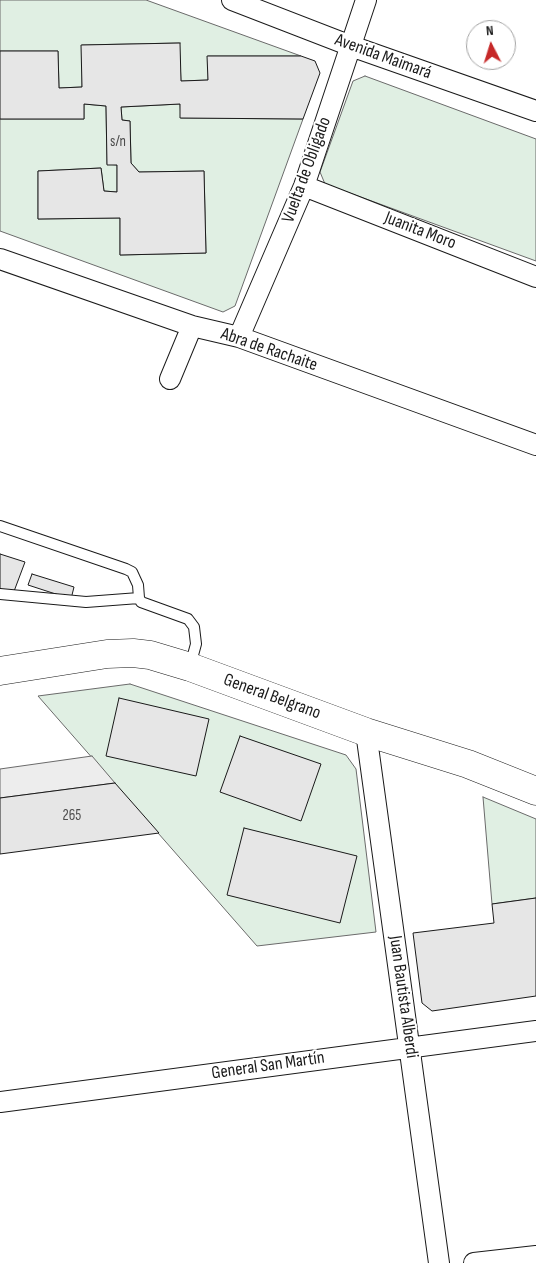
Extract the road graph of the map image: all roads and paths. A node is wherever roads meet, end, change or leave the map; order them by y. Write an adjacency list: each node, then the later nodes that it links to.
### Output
1 (232, 0): 3 (street, Avenida Maimará)
2 (366, 0): 3 (street, Vuelta de Obligado)
3 (351, 46): 4 (street, Avenida Maimará); 5 (street, Vuelta de Obligado)
4 (536, 111)
5 (304, 186): 7 (street, Juanita Moro); 9 (street, Vuelta de Obligado)
6 (0, 259): 8 (street, Abra de Rachaite)
7 (536, 277)
8 (192, 326): 9 (street, Abra de Rachaite); 10 (street)
9 (239, 338): 11 (street, Abra de Rachaite)
10 (170, 379)
11 (536, 445)
12 (0, 526): 14 (lane)
13 (0, 594): 14 (lane)
14 (139, 598): 15 (lane)
15 (190, 666): 16 (main road, General Belgrano); 17 (main road, General Belgrano)
16 (0, 671)
17 (366, 732): 18 (main road, General Belgrano); 20 (street, Juan Bautista Alberdi)
18 (536, 791)
19 (536, 1031): 20 (street, General San Martín)
20 (410, 1047): 21 (street, General San Martín); 23 (street, Juan Bautista Alberdi)
21 (0, 1102)
22 (536, 1256): 24 (street)
23 (439, 1263)
24 (474, 1263)

